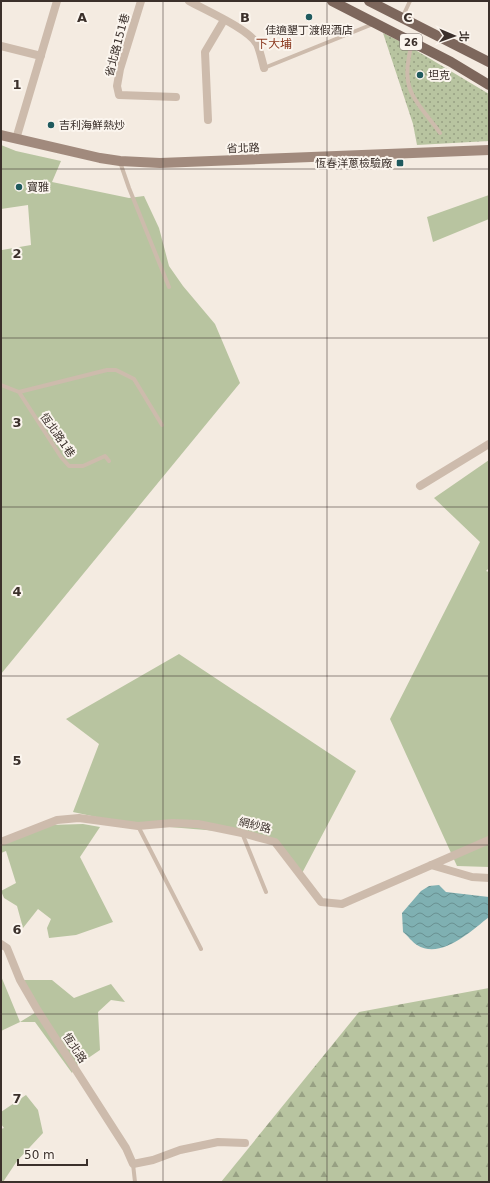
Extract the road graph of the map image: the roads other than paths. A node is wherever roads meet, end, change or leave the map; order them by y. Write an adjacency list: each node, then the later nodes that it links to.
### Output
1 (57, 1): 12 (street)
2 (141, 1): 16 (street, 省北路151巷)
3 (189, 1): 8 (street)
4 (332, 1): 9 (main road, 26)
5 (369, 1): 7 (main road, 26)
6 (410, 1): 7 (lane)
7 (402, 18): 13 (main road, 26)
8 (224, 20): 14 (street); 17 (street)
9 (374, 23): 10 (main road, 26); 14 (lane)
10 (412, 42): 15 (main road, 26); 18 (lane)
11 (1, 46): 12 (street)
12 (41, 56): 20 (street)
13 (489, 62)
14 (264, 68)
15 (489, 85)
16 (176, 97)
17 (208, 120)
18 (440, 133)
19 (1, 135): 20 (main road, 省北路)
20 (16, 139): 22 (main road, 省北路)
21 (489, 150): 22 (main road, 省北路)
22 (120, 161): 23 (lane)
23 (169, 287)
24 (1, 385): 25 (lane)
25 (18, 392): 26 (lane); 28 (lane, 恆北路1巷)
26 (162, 426)
27 (489, 444): 29 (street)
28 (109, 461)
29 (420, 486)
30 (138, 826): 31 (street, 網紗路); 33 (street, 網紗路); 38 (lane)
31 (242, 833): 34 (street, 網紗路); 36 (lane)
32 (489, 840): 34 (street, 網紗路)
33 (1, 842)
34 (431, 865): 35 (street)
35 (489, 878)
36 (266, 892)
37 (1, 944): 40 (street, 恆北路)
38 (201, 949)
39 (245, 1142): 40 (street)
40 (132, 1164): 41 (lane)
41 (135, 1182)

